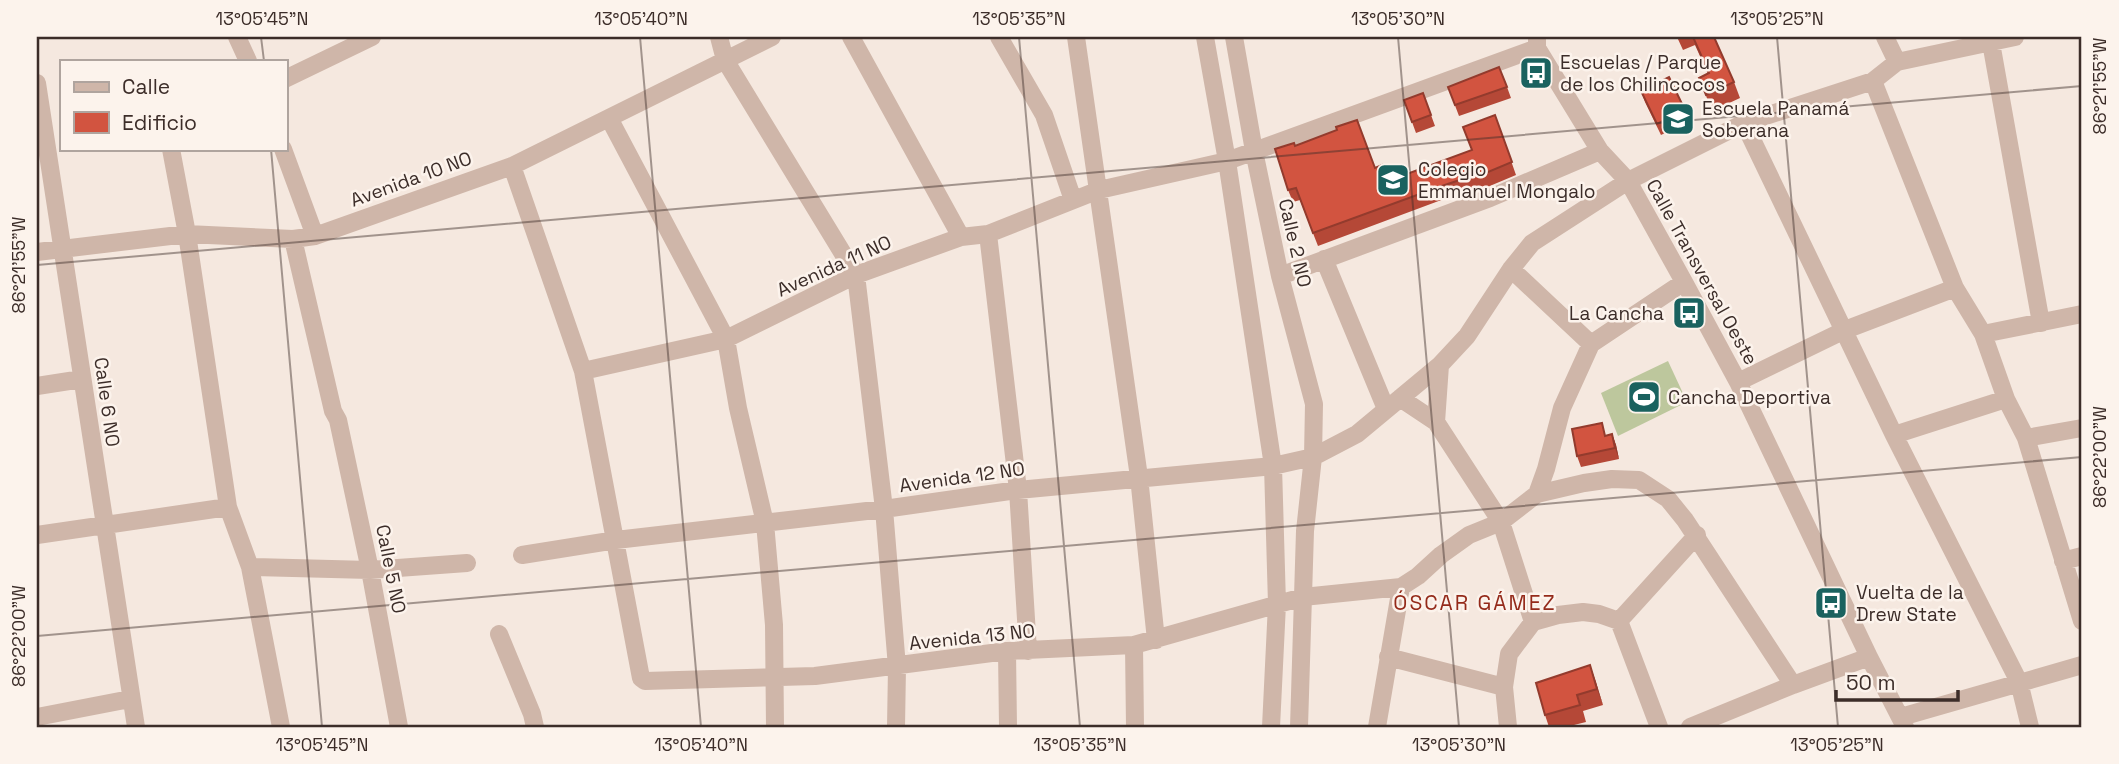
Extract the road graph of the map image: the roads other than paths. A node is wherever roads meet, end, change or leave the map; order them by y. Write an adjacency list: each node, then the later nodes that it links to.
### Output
1 (237, 37): 14 (street)
2 (372, 37): 17 (street)
3 (719, 37): 15 (street)
4 (772, 37): 15 (street, Avenida 10 NO)
5 (851, 37): 36 (street)
6 (999, 37): 32 (street)
7 (1076, 37): 31 (street)
8 (1205, 37): 28 (street)
9 (1234, 37): 27 (street, Calle 2 NO)
10 (1885, 37): 16 (street)
11 (2015, 37): 12 (street)
12 (1991, 39): 16 (street); 47 (street)
13 (1537, 42): 26 (street, Calle Transversal Oeste); 27 (street, Avenida 11 NO)
14 (248, 60)
15 (725, 60): 22 (street, Avenida 10 NO); 42 (street)
16 (1897, 62): 18 (street)
17 (287, 78)
18 (1874, 81): 23 (street, Avenida 12 NO); 45 (street)
19 (37, 83): 21 (street, Calle 6 NO)
20 (60, 109): 21 (street)
21 (40, 111): 38 (street, Calle 6 NO)
22 (609, 118): 29 (street, Avenida 10 NO); 50 (street)
23 (1744, 123): 30 (street, Avenida 12 NO); 48 (street)
24 (171, 150): 33 (street)
25 (283, 150): 35 (street)
26 (1600, 150): 30 (street, Calle Transversal Oeste); 40 (street)
27 (1254, 151): 28 (street, Avenida 11 NO); 43 (street, Calle 2 NO)
28 (1227, 161): 31 (street, Avenida 11 NO); 64 (street)
29 (512, 166): 35 (street, Avenida 10 NO); 53 (street)
30 (1628, 181): 41 (street, Avenida 12 NO); 44 (street, Calle Transversal Oeste)
31 (1099, 190): 32 (street, Avenida 11 NO); 65 (street)
32 (1073, 200): 34 (street, Avenida 11 NO)
33 (187, 234): 37 (street, Avenida 10 NO); 38 (street, Avenida 10 NO); 68 (street)
34 (988, 234): 36 (street, Avenida 11 NO); 66 (street)
35 (315, 236): 37 (street, Avenida 10 NO)
36 (961, 237): 42 (street, Avenida 11 NO)
37 (293, 239): 81 (street, Calle 5 NO)
38 (63, 248): 39 (street, Avenida 10 NO); 54 (street, Calle 6 NO)
39 (37, 252)
40 (1324, 259): 43 (street); 58 (street)
41 (1511, 269): 51 (street); 52 (street, Avenida 12 NO)
42 (856, 275): 50 (street, Avenida 11 NO); 69 (street)
43 (1280, 276): 63 (street, Calle 2 NO)
44 (1684, 282): 51 (street); 55 (street, Calle Transversal Oeste)
45 (1955, 288): 48 (street); 49 (street)
46 (2082, 314): 47 (street)
47 (2041, 323): 49 (street)
48 (1845, 330): 55 (street); 61 (street)
49 (1983, 334): 57 (street)
50 (726, 339): 53 (street, Avenida 11 NO); 71 (street)
51 (1591, 344): 67 (street)
52 (1440, 365): 58 (street, Avenida 12 NO); 59 (street)
53 (583, 370): 75 (street)
54 (82, 379): 56 (street); 72 (street, Calle 6 NO)
55 (1738, 382): 94 (street, Calle Transversal Oeste)
56 (37, 386)
57 (2006, 399): 61 (street); 62 (street)
58 (1393, 403): 59 (street); 63 (street, Avenida 12 NO)
59 (1436, 422): 70 (street)
60 (2082, 428): 62 (street)
61 (1894, 435): 98 (street)
62 (2026, 438): 78 (street)
63 (1313, 457): 64 (street, Avenida 12 NO); 83 (street, Calle 2 NO)
64 (1273, 466): 65 (street, Avenida 12 NO); 84 (street)
65 (1139, 477): 66 (street, Avenida 12 NO); 89 (street)
66 (1018, 490): 69 (street, Avenida 12 NO); 92 (street)
67 (1537, 494): 70 (street); 74 (street)
68 (228, 507): 72 (street); 80 (street)
69 (884, 509): 71 (street, Avenida 12 NO); 96 (street)
70 (1501, 522): 82 (street); 87 (street)
71 (765, 523): 75 (street, Avenida 12 NO); 97 (street)
72 (104, 524): 73 (street); 101 (street, Calle 6 NO)
73 (37, 535)
74 (1697, 535): 85 (street); 99 (street)
75 (616, 540): 76 (street, Avenida 12 NO); 97 (street, Avenida 13 NO)
76 (522, 555)
77 (2082, 556): 78 (street)
78 (2063, 561): 86 (street)
79 (467, 563): 81 (street)
80 (250, 566): 81 (street); 106 (street)
81 (370, 570): 107 (street, Calle 5 NO)
82 (1401, 587): 83 (street, Avenida 13 NO); 93 (street)
83 (1303, 597): 84 (street, Avenida 13 NO); 114 (street, Calle 2 NO)
84 (1277, 604): 89 (street, Avenida 13 NO); 113 (street)
85 (1619, 621): 87 (street); 117 (street)
86 (2082, 621)
87 (1533, 622): 100 (street)
88 (499, 634): 108 (street)
89 (1156, 640): 90 (street, Avenida 13 NO)
90 (1134, 645): 92 (street, Avenida 13 NO); 112 (street)
91 (1007, 651): 92 (street, Avenida 13 NO); 96 (street, Avenida 13 NO); 111 (street)
92 (1028, 651)
93 (1388, 657): 100 (street); 115 (street)
94 (1869, 657): 99 (street); 104 (street, Calle Transversal Oeste)
95 (2082, 665): 98 (street)
96 (897, 667): 97 (street, Avenida 13 NO); 110 (street)
97 (776, 676): 109 (street)
98 (2019, 682): 104 (street); 119 (street)
99 (1793, 685): 103 (street)
100 (1504, 687): 116 (street)
101 (130, 699): 102 (street); 105 (street, Calle 6 NO)
102 (37, 717)
103 (1731, 719): 118 (street)
104 (1903, 722)
105 (136, 727)
106 (281, 727)
107 (399, 727)
108 (535, 727)
109 (775, 727)
110 (896, 727)
111 (1008, 727)
112 (1135, 727)
113 (1271, 727)
114 (1299, 727)
115 (1377, 727)
116 (1508, 727)
117 (1659, 727)
118 (1690, 727)
119 (2029, 727)

